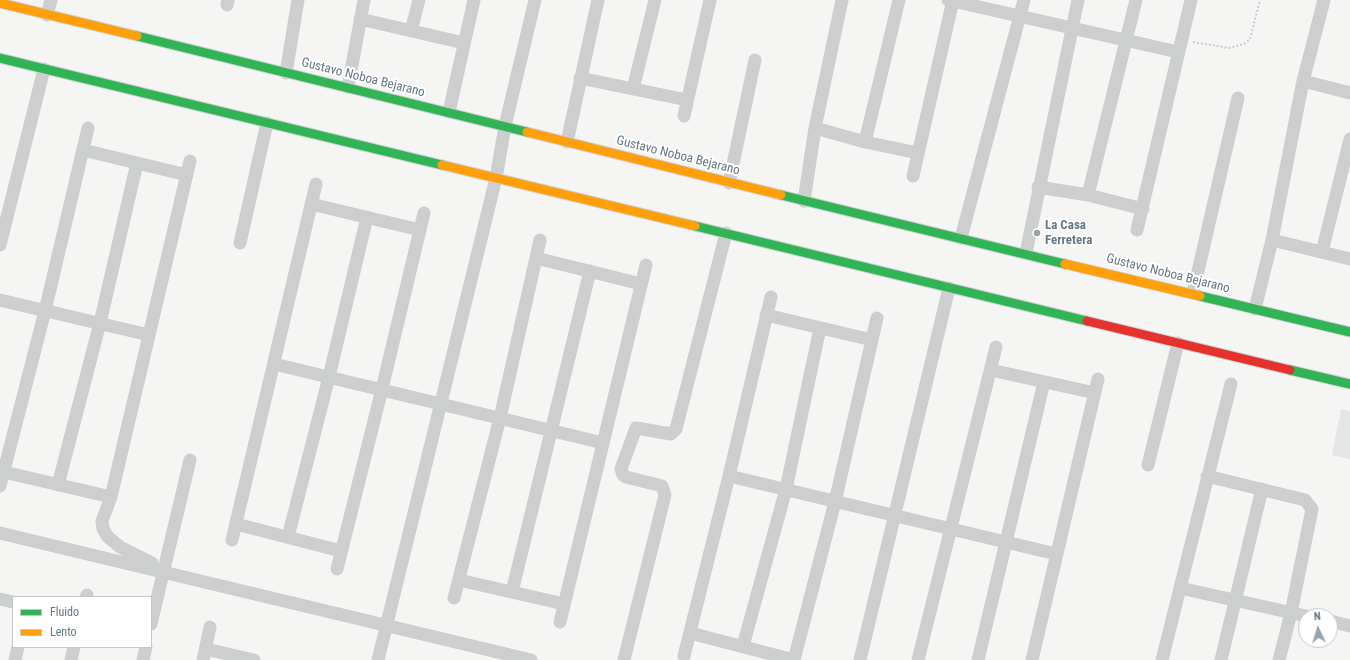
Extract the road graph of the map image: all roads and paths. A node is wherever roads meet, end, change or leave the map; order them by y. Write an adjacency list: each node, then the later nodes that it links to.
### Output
1 (51, 0): 20 (street)
2 (298, 0): 31 (street)
3 (364, 0): 22 (street)
4 (419, 0): 24 (street)
5 (474, 0): 26 (street)
6 (535, 0): 42 (street)
7 (598, 0): 32 (street)
8 (655, 0): 35 (street)
9 (710, 0): 38 (street)
10 (842, 0): 44 (street)
11 (900, 0): 47 (street)
12 (952, 0): 21 (street); 49 (street)
13 (1024, 0): 21 (street)
14 (1078, 0): 23 (street)
15 (1136, 0): 25 (street)
16 (1191, 0): 27 (street)
17 (1260, 0): 27 (path)
18 (1324, 0): 33 (street)
19 (0, 3): 20 (street, Gustavo Noboa Bejarano)
20 (47, 15): 31 (street, Gustavo Noboa Bejarano)
21 (1020, 16): 23 (street); 69 (street)
22 (360, 20): 24 (street); 34 (street)
23 (1072, 27): 25 (street); 59 (street)
24 (411, 31): 26 (street)
25 (1126, 40): 27 (street); 60 (street)
26 (464, 43): 39 (street)
27 (1180, 46): 63 (street)
28 (0, 58): 30 (street)
29 (755, 60): 57 (street)
30 (44, 69): 41 (street); 73 (street)
31 (286, 73): 34 (street, Gustavo Noboa Bejarano)
32 (580, 78): 35 (street); 46 (street)
33 (1304, 81): 36 (street); 71 (street)
34 (348, 87): 39 (street, Gustavo Noboa Bejarano)
35 (633, 89): 38 (street)
36 (1350, 93)
37 (1238, 98): 82 (street)
38 (687, 100): 40 (street)
39 (449, 112): 42 (street, Gustavo Noboa Bejarano)
40 (684, 116)
41 (267, 123): 56 (street); 72 (street)
42 (505, 126): 46 (street, Gustavo Noboa Bejarano); 56 (street)
43 (88, 128): 48 (street)
44 (815, 128): 47 (street); 61 (street)
45 (1350, 138): 51 (street)
46 (567, 142): 57 (street, Gustavo Noboa Bejarano)
47 (864, 142): 49 (street)
48 (83, 150): 52 (street); 86 (street)
49 (918, 153): 55 (street)
50 (190, 160): 54 (street)
51 (1344, 160): 53 (street); 74 (street)
52 (137, 163): 54 (street); 89 (street)
53 (1350, 173)
54 (187, 175): 92 (street)
55 (913, 176)
56 (496, 178): 68 (street); 105 (street)
57 (729, 183): 61 (street, Gustavo Noboa Bejarano)
58 (316, 184): 62 (street)
59 (1038, 187): 60 (street); 75 (street)
60 (1088, 195): 63 (street)
61 (804, 200): 69 (street, Gustavo Noboa Bejarano)
62 (311, 204): 65 (street); 96 (street)
63 (1142, 209): 67 (street)
64 (424, 212): 66 (street)
65 (367, 217): 66 (street); 98 (street)
66 (420, 230): 103 (street)
67 (1137, 230)
68 (726, 233): 81 (street); 160 (street)
69 (961, 238): 75 (street, Gustavo Noboa Bejarano)
70 (540, 240): 76 (street)
71 (1272, 240): 74 (street); 85 (street)
72 (240, 243)
73 (0, 245)
74 (1322, 252): 77 (street)
75 (1026, 253): 82 (street, Gustavo Noboa Bejarano)
76 (536, 258): 79 (street); 106 (street)
77 (1350, 259)
78 (646, 265): 80 (street)
79 (590, 271): 80 (street); 107 (street)
80 (641, 284): 108 (street)
81 (949, 288): 94 (street); 120 (street)
82 (1193, 293): 85 (street, Gustavo Noboa Bejarano)
83 (770, 297): 87 (street)
84 (0, 300): 86 (street)
85 (1255, 308): 91 (street, Gustavo Noboa Bejarano)
86 (45, 310): 89 (street); 111 (street)
87 (766, 315): 90 (street); 112 (street)
88 (877, 318): 93 (street)
89 (100, 323): 92 (street); 114 (street)
90 (820, 328): 93 (street); 116 (street)
91 (1350, 332)
92 (149, 335): 118 (street)
93 (872, 340): 119 (street)
94 (1178, 343): 102 (street); 110 (street)
95 (996, 347): 97 (street)
96 (274, 364): 98 (street); 121 (street)
97 (991, 370): 100 (street); 122 (street)
98 (329, 377): 103 (street); 124 (street)
99 (1098, 379): 104 (street)
100 (1044, 382): 104 (street); 126 (street)
101 (1231, 384): 113 (street)
102 (1350, 384)
103 (382, 389): 105 (street); 127 (street)
104 (1095, 394): 128 (street)
105 (441, 403): 106 (street); 144 (street)
106 (500, 418): 107 (street); 131 (street)
107 (552, 431): 108 (street); 133 (street)
108 (603, 443): 138 (street)
109 (190, 460): 130 (street)
110 (1148, 465)
111 (4, 472): 114 (street); 115 (street)
112 (729, 476): 116 (street); 147 (street)
113 (1207, 476): 117 (street); 132 (street)
114 (58, 485): 118 (street)
115 (0, 486)
116 (786, 489): 119 (street); 148 (street)
117 (1262, 489): 136 (street); 139 (street)
118 (111, 497): 130 (street)
119 (835, 502): 120 (street); 161 (street)
120 (894, 516): 122 (street); 162 (street)
121 (236, 524): 124 (street); 125 (street)
122 (951, 530): 126 (street); 163 (street)
123 (0, 533): 130 (street)
124 (288, 537): 127 (street)
125 (232, 540)
126 (1006, 542): 128 (street); 164 (street)
127 (341, 551): 129 (street)
128 (1056, 554): 165 (street)
129 (336, 569)
130 (164, 570): 141 (street); 144 (street)
131 (459, 580): 133 (street); 134 (street)
132 (1180, 588): 136 (street); 166 (street)
133 (512, 592): 138 (street)
134 (454, 598)
135 (0, 599): 137 (street)
136 (1235, 600): 139 (street); 167 (street)
137 (12, 602)
138 (564, 604): 142 (street)
139 (1291, 613): 140 (street); 168 (street)
140 (1298, 614)
141 (152, 620)
142 (560, 622)
143 (1338, 624): 145 (street)
144 (387, 626): 158 (street); 159 (street)
145 (1350, 626)
146 (210, 627): 152 (street)
147 (690, 633): 148 (street); 153 (street)
148 (743, 646): 161 (street)
149 (18, 648): 154 (street)
150 (74, 648): 155 (street)
151 (146, 648): 156 (street)
152 (204, 654): 157 (street)
153 (684, 656)
154 (15, 660)
155 (71, 660)
156 (142, 660)
157 (254, 660)
158 (378, 660)
159 (530, 660)
160 (624, 660)
161 (794, 660)
162 (860, 660)
163 (918, 660)
164 (978, 660)
165 (1032, 660)
166 (1162, 660)
167 (1221, 660)
168 (1279, 660)

